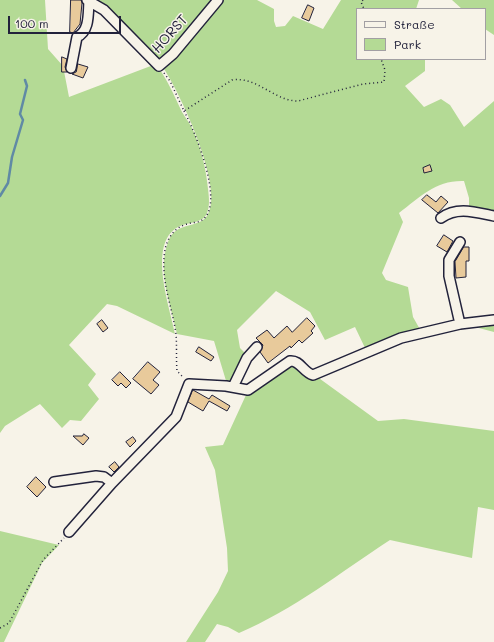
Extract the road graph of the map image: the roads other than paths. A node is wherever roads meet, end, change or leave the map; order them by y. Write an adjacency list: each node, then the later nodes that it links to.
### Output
1 (88, 0): 2 (street, HORST); 3 (street)
2 (218, 0)
3 (71, 68)
4 (494, 216): 5 (street)
5 (441, 218)
6 (460, 242): 8 (street)
7 (494, 320): 8 (street)
8 (460, 324): 10 (street)
9 (257, 347): 10 (street)
10 (233, 387): 12 (street)
11 (54, 482): 12 (street)
12 (112, 483): 13 (street)
13 (69, 532)

